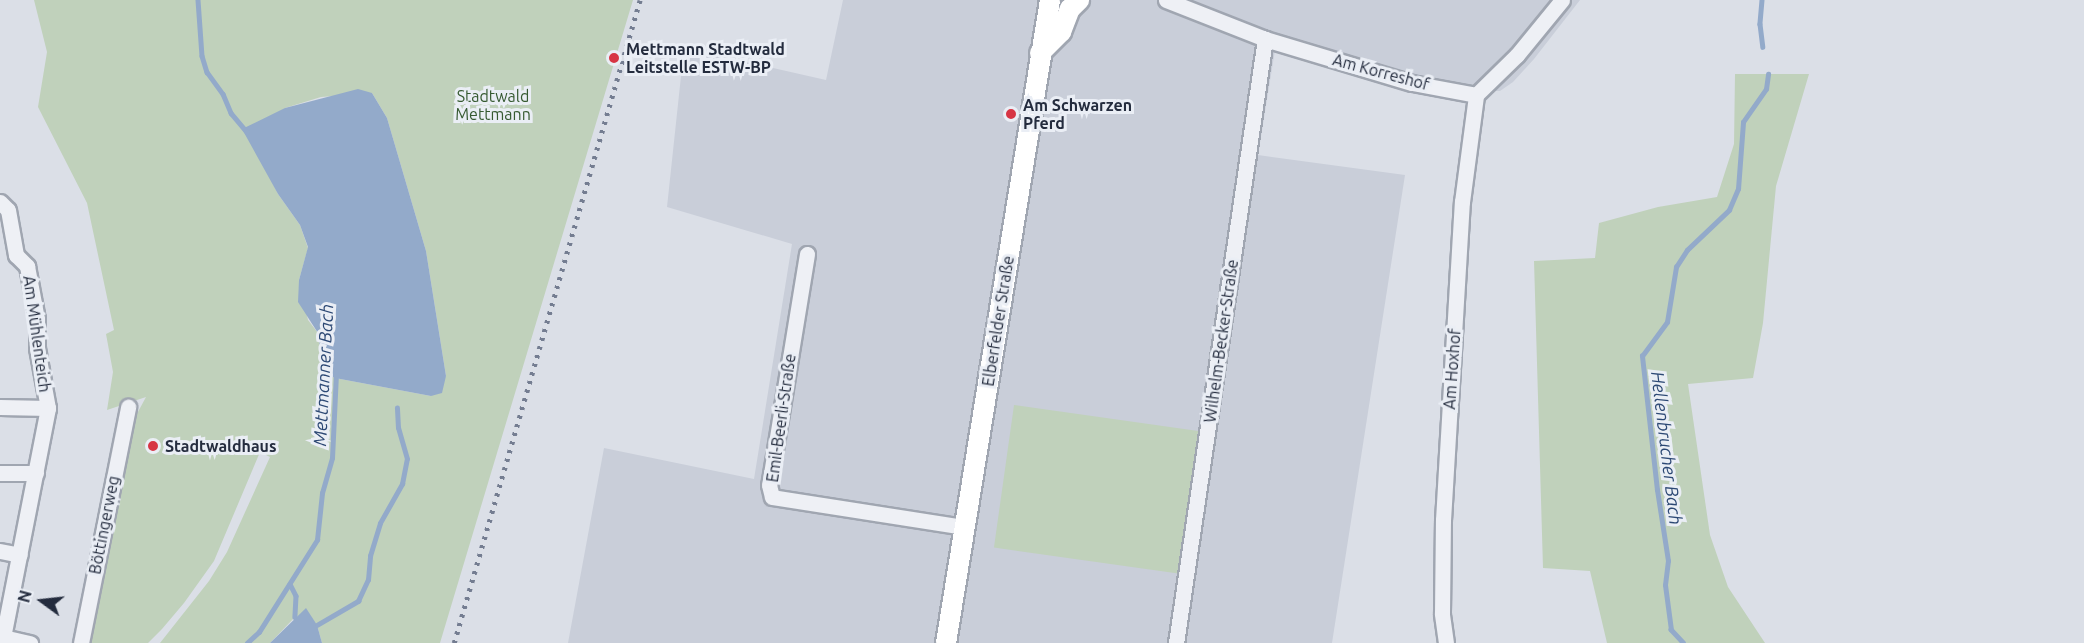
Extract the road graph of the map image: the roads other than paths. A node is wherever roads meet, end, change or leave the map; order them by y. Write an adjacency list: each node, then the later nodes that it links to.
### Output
1 (1050, 0): 6 (main road, Elberfelder Straße)
2 (1079, 0): 6 (main road)
3 (1166, 0): 5 (street, Am Korreshof)
4 (1562, 0): 7 (street)
5 (1265, 39): 7 (street, Am Korreshof); 22 (street, Wilhelm-Becker-Straße)
6 (1040, 53): 15 (main road, Elberfelder Straße)
7 (1476, 95): 23 (street, Am Hoxhof)
8 (0, 202): 12 (street, Am Mühlenteich)
9 (807, 254): 15 (street, Emil-Beerli-Straße)
10 (0, 407): 12 (street)
11 (128, 407): 20 (street, Böttingerweg)
12 (48, 408): 14 (street, Am Mühlenteich)
13 (0, 473): 14 (street)
14 (36, 473): 17 (street, Am Mühlenteich)
15 (964, 528): 21 (main road, Elberfelder Straße)
16 (0, 551): 17 (street)
17 (20, 555): 18 (street, Am Mühlenteich)
18 (3, 640): 19 (street, Am Mühlenteich)
19 (30, 643)
20 (81, 643)
21 (946, 643)
22 (1176, 643)
23 (1446, 643)

